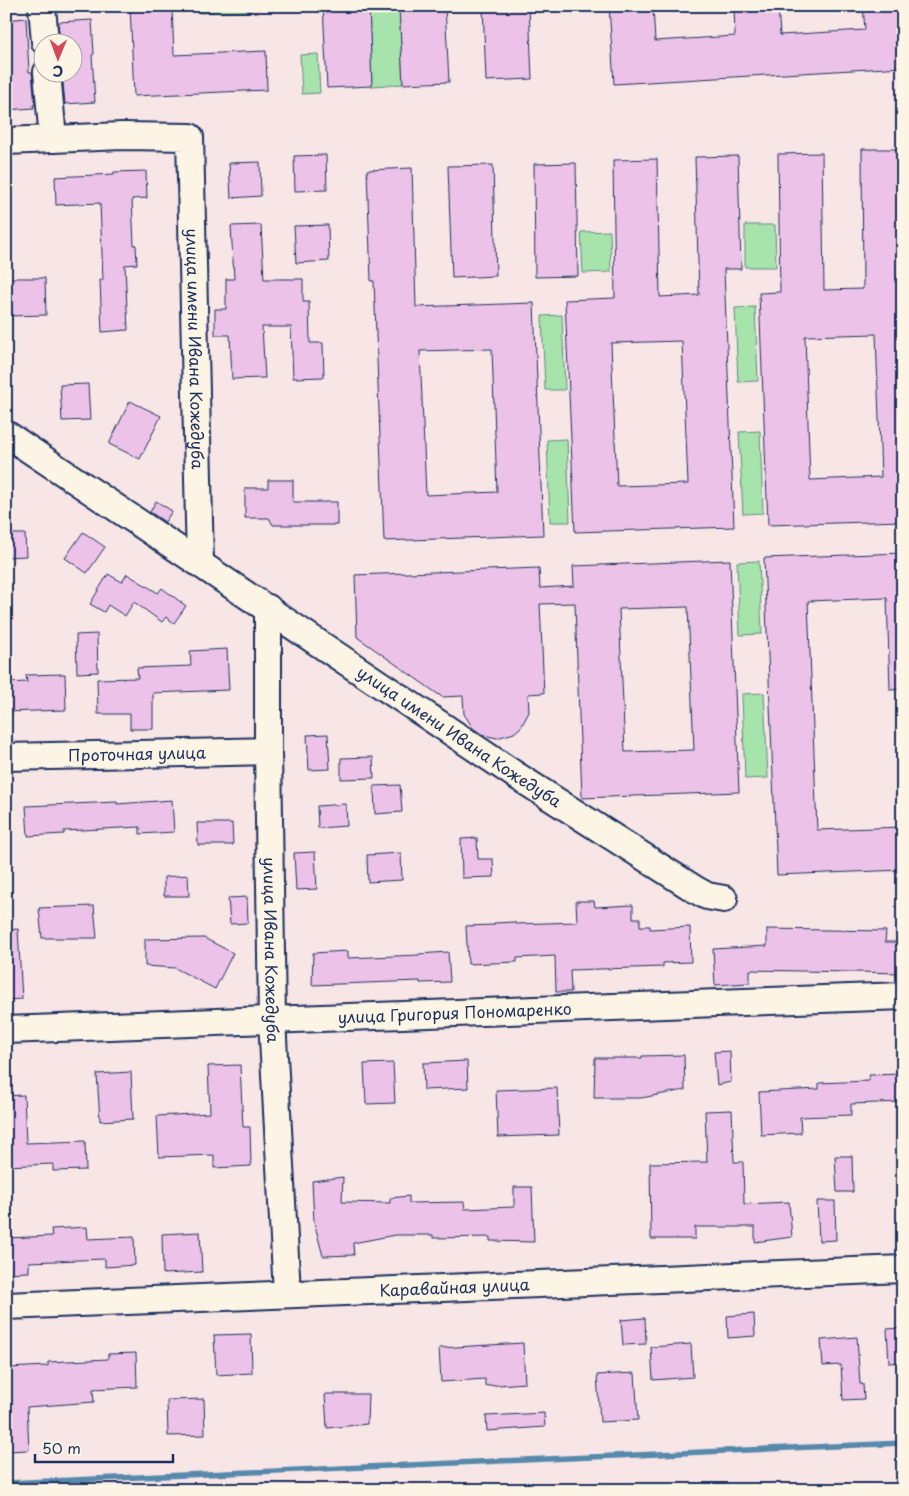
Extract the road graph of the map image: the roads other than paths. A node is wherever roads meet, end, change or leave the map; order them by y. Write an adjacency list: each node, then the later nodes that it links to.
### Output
1 (42, 6): 2 (street)
2 (44, 32)
3 (48, 82): 4 (street)
4 (52, 139): 5 (street); 7 (street, улица имени Ивана Кожедуба)
5 (6, 141)
6 (6, 434): 7 (street, улица имени Ивана Кожедуба)
7 (200, 563): 8 (street, улица имени Ивана Кожедуба)
8 (268, 608): 9 (street, улица Ивана Кожедуба); 11 (street, улица имени Ивана Кожедуба)
9 (268, 751): 10 (street, Проточная улица); 13 (street, улица Ивана Кожедуба)
10 (6, 757)
11 (724, 898)
12 (903, 996): 13 (street, улица Григория Пономаренко)
13 (272, 1020): 14 (street, улица Григория Пономаренко); 16 (street, улица Ивана Кожедуба)
14 (6, 1030)
15 (903, 1269): 16 (street, Каравайная улица)
16 (287, 1293): 17 (street, Каравайная улица)
17 (6, 1306)

